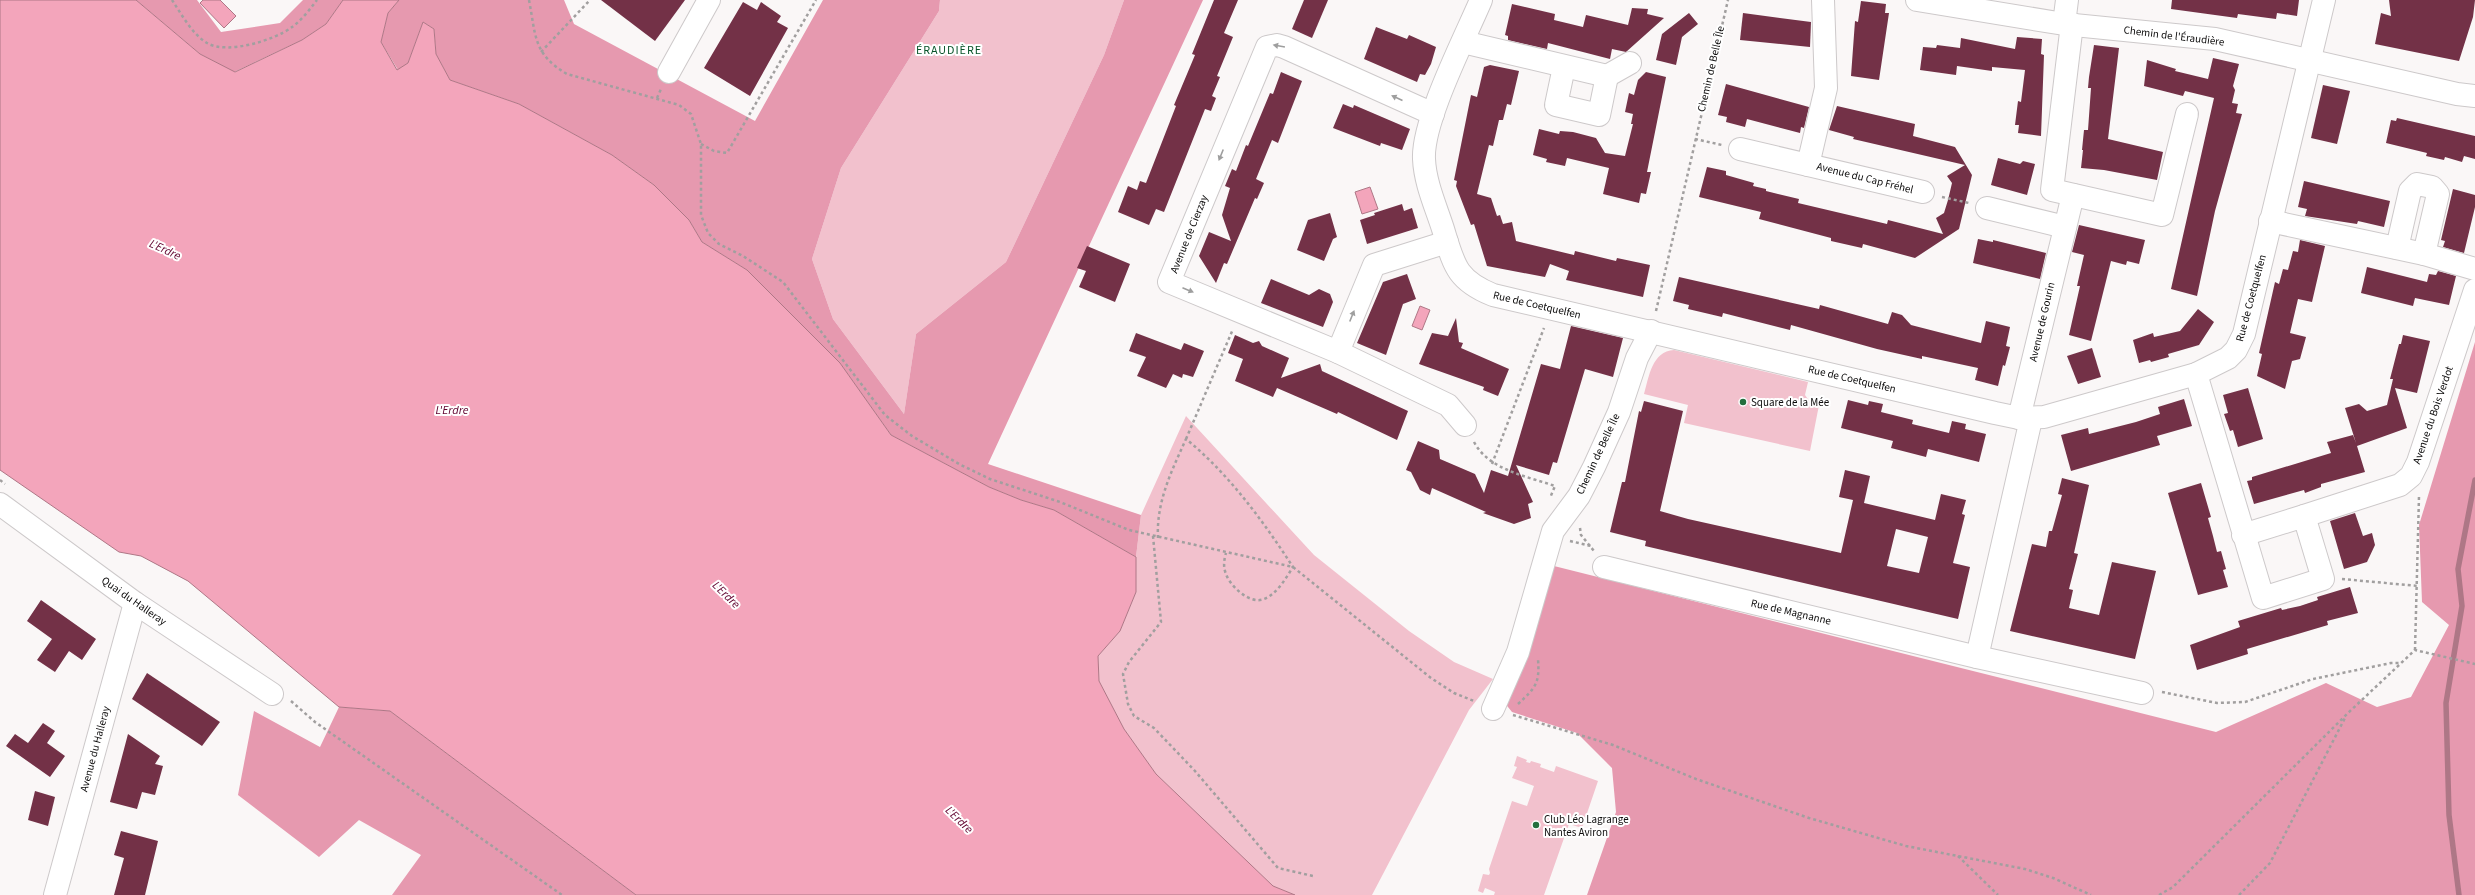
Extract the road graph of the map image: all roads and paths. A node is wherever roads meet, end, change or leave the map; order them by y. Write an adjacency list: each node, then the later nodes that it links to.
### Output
1 (172, 0): 2 (path)
2 (317, 0)
3 (529, 0): 15 (path)
4 (590, 0): 15 (path)
5 (709, 0): 19 (street)
6 (816, 0): 25 (path)
7 (1481, 0): 14 (street, Rue de Coetquelfen)
8 (1728, 0): 24 (path, Chemin de Belle Île)
9 (1823, 0): 27 (street, Avenue du Cap Fréhel)
10 (1917, 0): 13 (street, Chemin de l'Éraudière)
11 (2067, 0): 13 (street)
12 (2324, 0): 16 (street, Rue de Coetquelfen)
13 (2068, 24): 16 (street, Chemin de l'Éraudière); 29 (street)
14 (1464, 42): 18 (street); 22 (street, Rue de Coetquelfen)
15 (541, 52): 25 (path)
16 (2310, 61): 21 (street, Chemin de l'Éraudière); 31 (street, Rue de Coetquelfen)
17 (1630, 63): 20 (street)
18 (1564, 67): 20 (street); 20 (street)
19 (669, 72)
20 (1607, 76)
21 (2475, 96)
22 (1433, 114): 33 (street, Rue de Coetquelfen); 38 (street, Avenue de Cierzay, one-way to 38)
23 (2187, 114): 29 (street)
24 (1695, 139): 26 (path); 39 (path, Chemin de Belle Île)
25 (701, 144): 52 (path)
26 (1740, 149): 27 (street, Avenue du Cap Fréhel)
27 (1808, 165): 28 (street, Avenue du Cap Fréhel)
28 (1922, 192): 30 (path)
29 (2073, 195): 32 (street, Avenue de Gourin)
30 (1986, 208): 32 (street)
31 (2270, 221): 34 (street); 42 (street, Rue de Coetquelfen)
32 (2065, 227): 43 (street, Avenue de Gourin)
33 (1447, 242): 39 (street, Rue de Coetquelfen); 41 (street, one-way to 33)
34 (2397, 248): 35 (street); 35 (street)
35 (2424, 254): 36 (street)
36 (2475, 269)
37 (2475, 290): 50 (street, Avenue du Bois Verdot)
38 (1240, 312): 41 (street, Avenue de Cierzay); 45 (path)
39 (1653, 324): 43 (street, Rue de Coetquelfen); 66 (street, Chemin de Belle Île)
40 (1545, 325): 46 (path)
41 (1338, 352): 44 (street, Avenue de Cierzay)
42 (2196, 374): 43 (street, Rue de Coetquelfen); 51 (street)
43 (2025, 419): 61 (street)
44 (1465, 425): 46 (path)
45 (1186, 439): 53 (path); 55 (path)
46 (1492, 464): 47 (path)
47 (1548, 483)
48 (2420, 494): 58 (path)
49 (0, 504): 59 (street, Quai du Halleray)
50 (2304, 516): 51 (street, Avenue du Bois Verdot); 57 (street)
51 (2243, 535): 57 (street)
52 (1152, 536): 53 (path); 69 (path)
53 (1158, 538): 54 (path)
54 (1226, 553): 55 (path); 55 (path)
55 (1293, 567): 66 (path)
56 (1604, 568): 61 (street, Rue de Magnanne)
57 (2323, 579): 58 (path)
58 (2418, 586): 60 (path)
59 (135, 603): 65 (street, Quai du Halleray); 70 (street, Avenue du Halleray)
60 (2415, 650): 62 (path); 63 (path)
61 (1977, 657): 64 (street, Rue de Magnanne)
62 (2400, 663): 64 (path); 67 (path)
63 (2474, 663)
64 (2142, 693)
65 (272, 694)
66 (1493, 709): 68 (path)
67 (2348, 713): 73 (path); 74 (path)
68 (1958, 856): 71 (path); 72 (path)
69 (1313, 876)
70 (55, 895)
71 (1998, 895)
72 (2091, 895)
73 (2159, 895)
74 (2239, 895)

